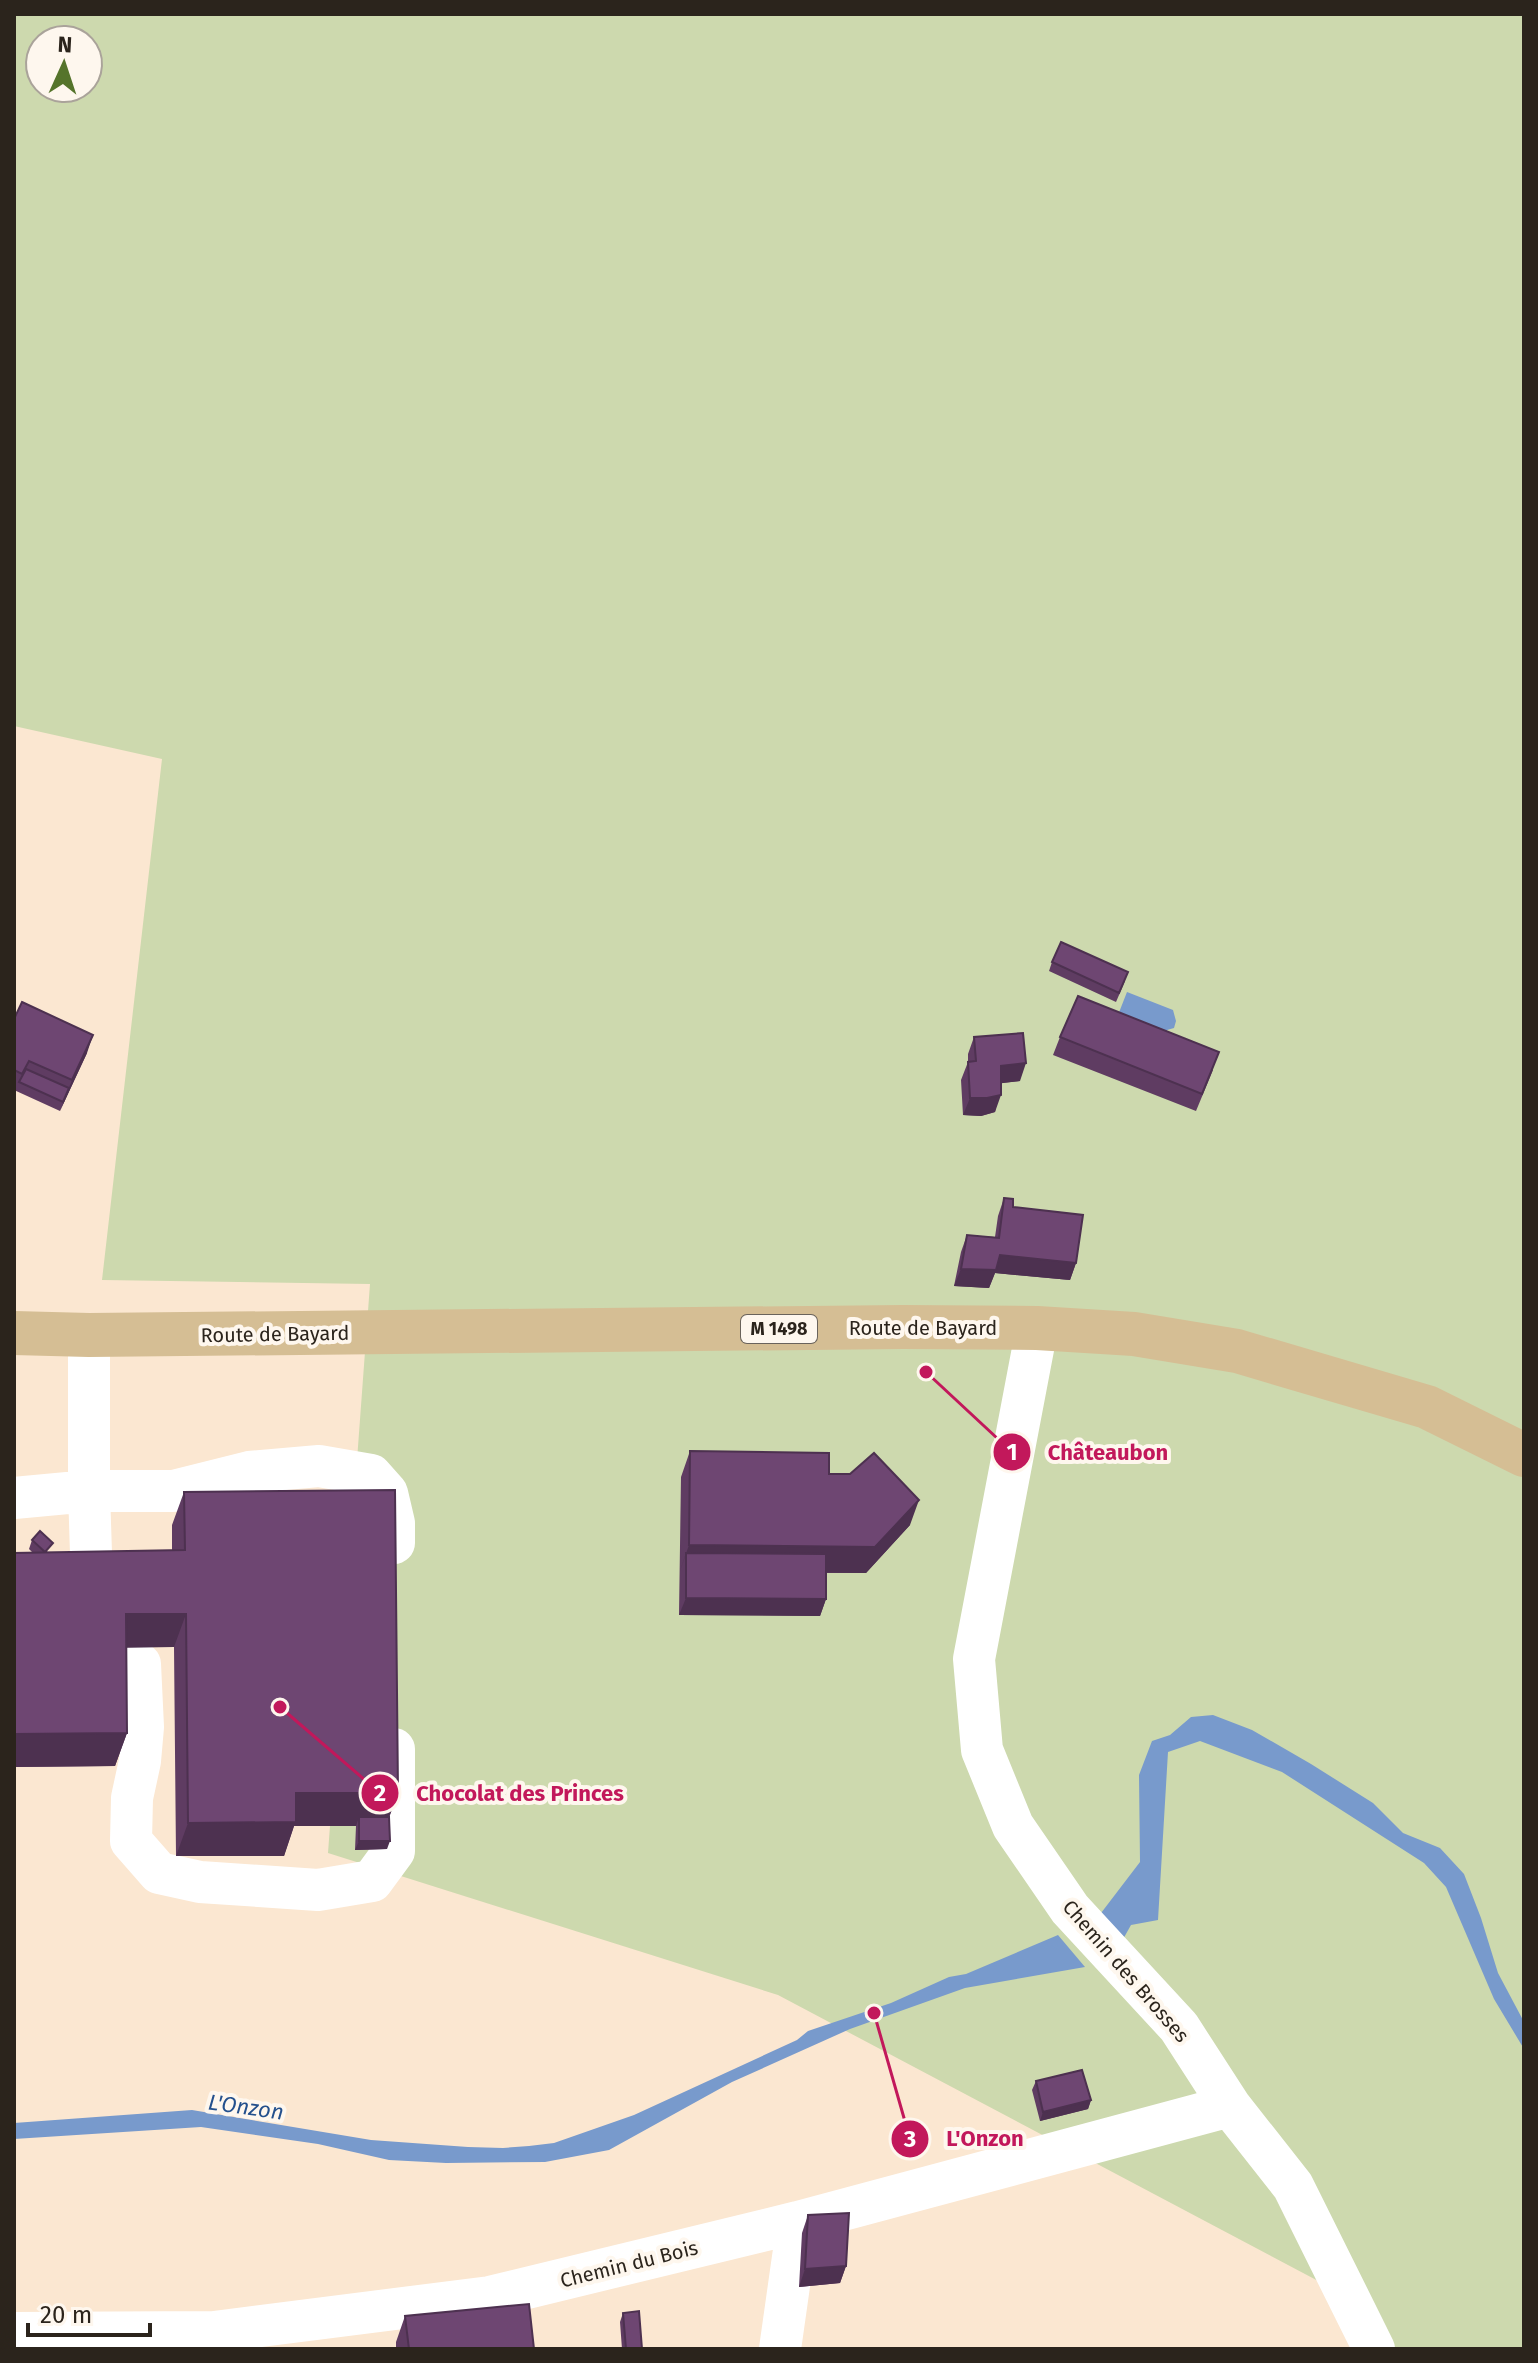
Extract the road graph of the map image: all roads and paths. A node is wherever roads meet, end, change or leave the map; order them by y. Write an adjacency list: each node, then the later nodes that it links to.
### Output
1 (1037, 1328): 3 (main road, Route de Bayard / M 1498); 4 (main road, Route de Bayard / M 1498); 11 (street, Chemin des Brosses)
2 (14, 1333): 3 (main road, Route de Bayard / M 1498)
3 (89, 1335): 5 (street)
4 (1524, 1455)
5 (89, 1491): 6 (street); 7 (street); 8 (street)
6 (14, 1498)
7 (92, 1585)
8 (394, 1586)
9 (140, 1664): 10 (street)
10 (394, 1710)
11 (1230, 2106): 12 (street, Chemin du Bois); 15 (street, Chemin des Brosses)
12 (798, 2222): 13 (street, Chemin du Bois); 14 (street)
13 (14, 2333)
14 (780, 2349)
15 (1374, 2349)

